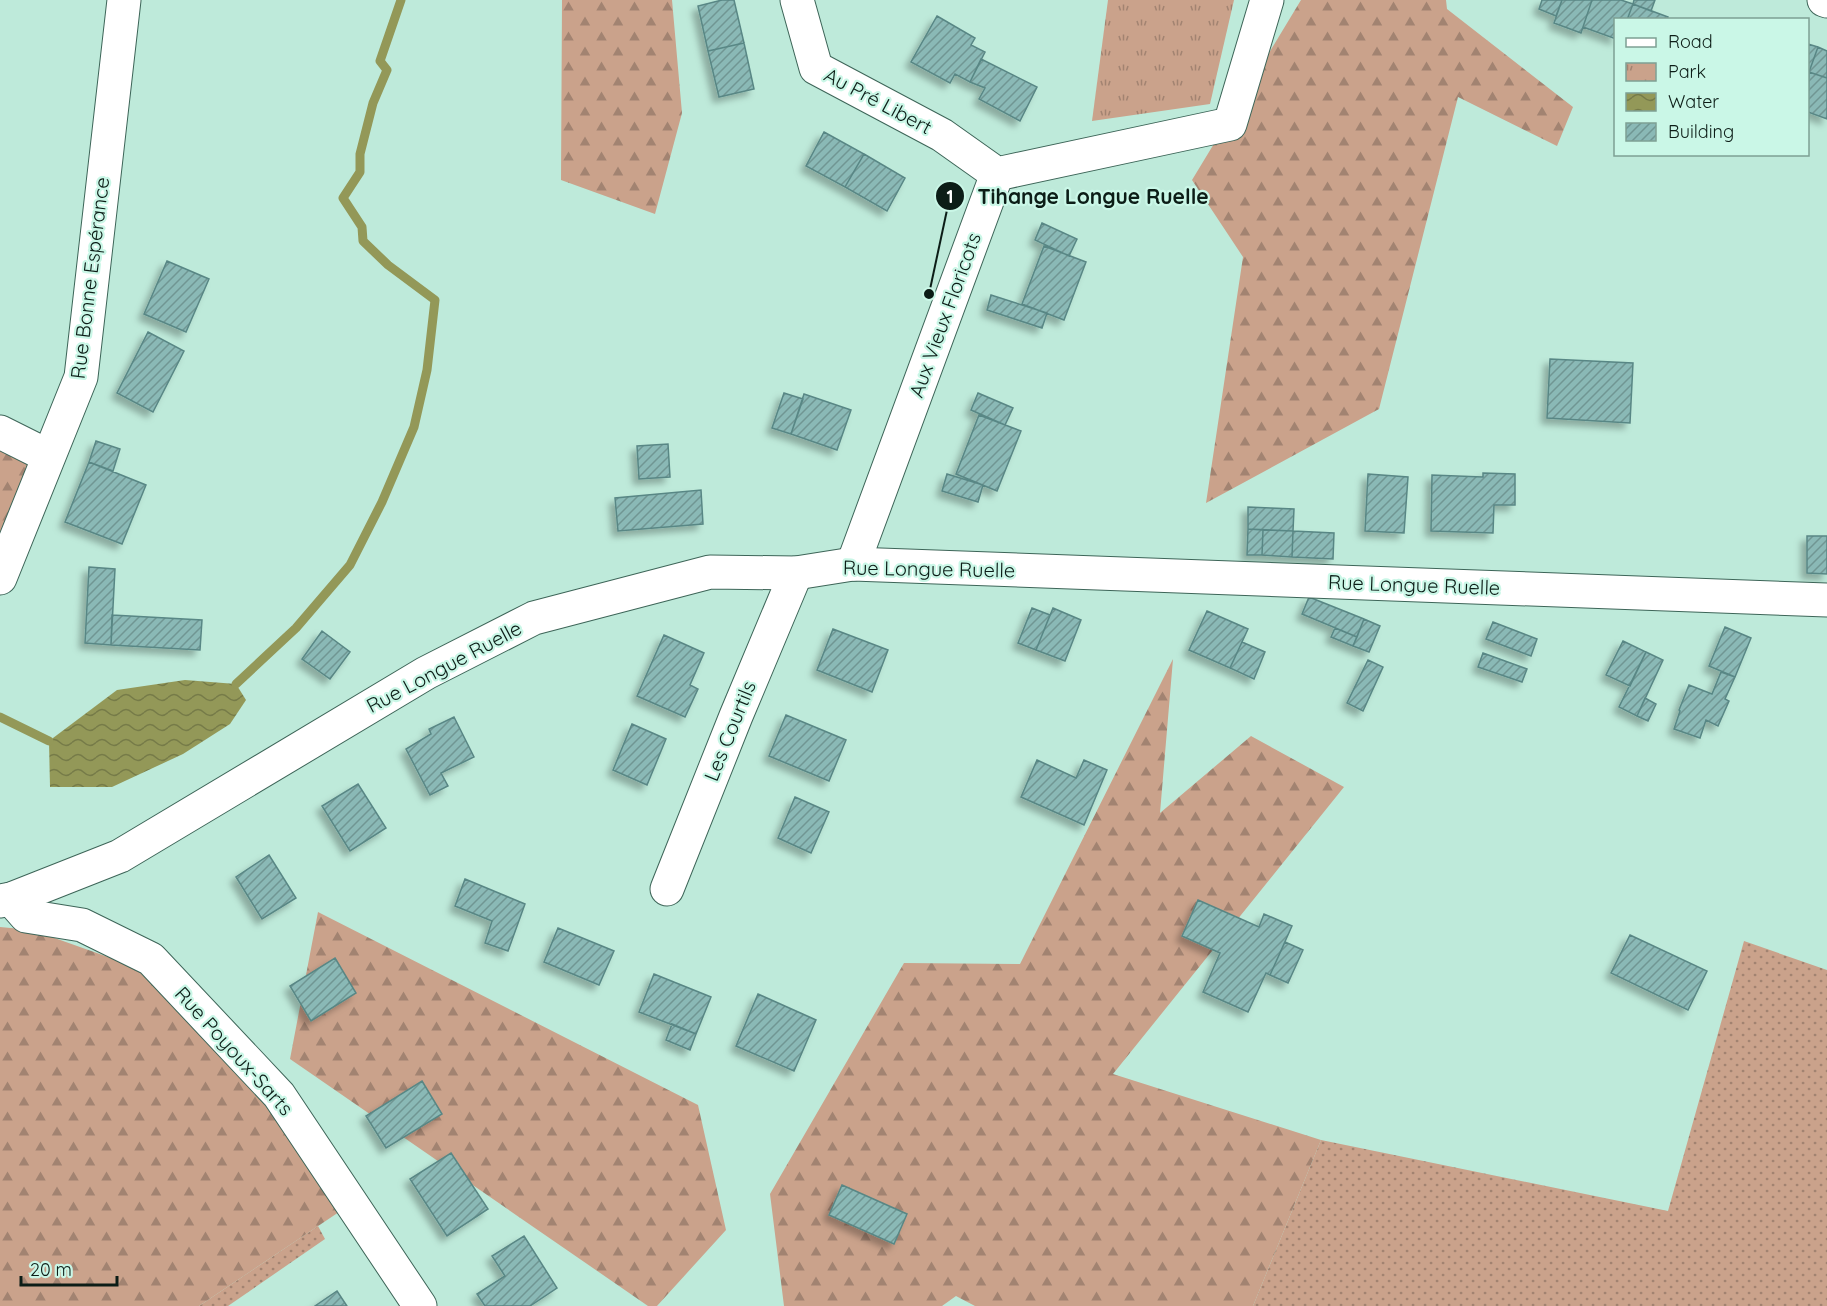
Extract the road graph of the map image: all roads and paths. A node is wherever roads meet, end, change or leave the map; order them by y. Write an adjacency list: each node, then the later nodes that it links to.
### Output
1 (124, 0): 6 (street, Rue Bonne Espérance)
2 (797, 0): 4 (street, Au Pré Libert)
3 (1267, 0): 4 (street)
4 (997, 174): 7 (street, Aux Vieux Floricots)
5 (0, 432): 6 (street)
6 (48, 456): 9 (street, Rue Bonne Espérance)
7 (853, 564): 8 (street, Rue Longue Ruelle); 10 (street, Rue Longue Ruelle)
8 (796, 573): 11 (street, Les Courtils); 12 (street, Rue Longue Ruelle)
9 (0, 578)
10 (1827, 600)
11 (667, 889)
12 (5, 900): 13 (street, Rue Poyoux-Sarts)
13 (420, 1306)

